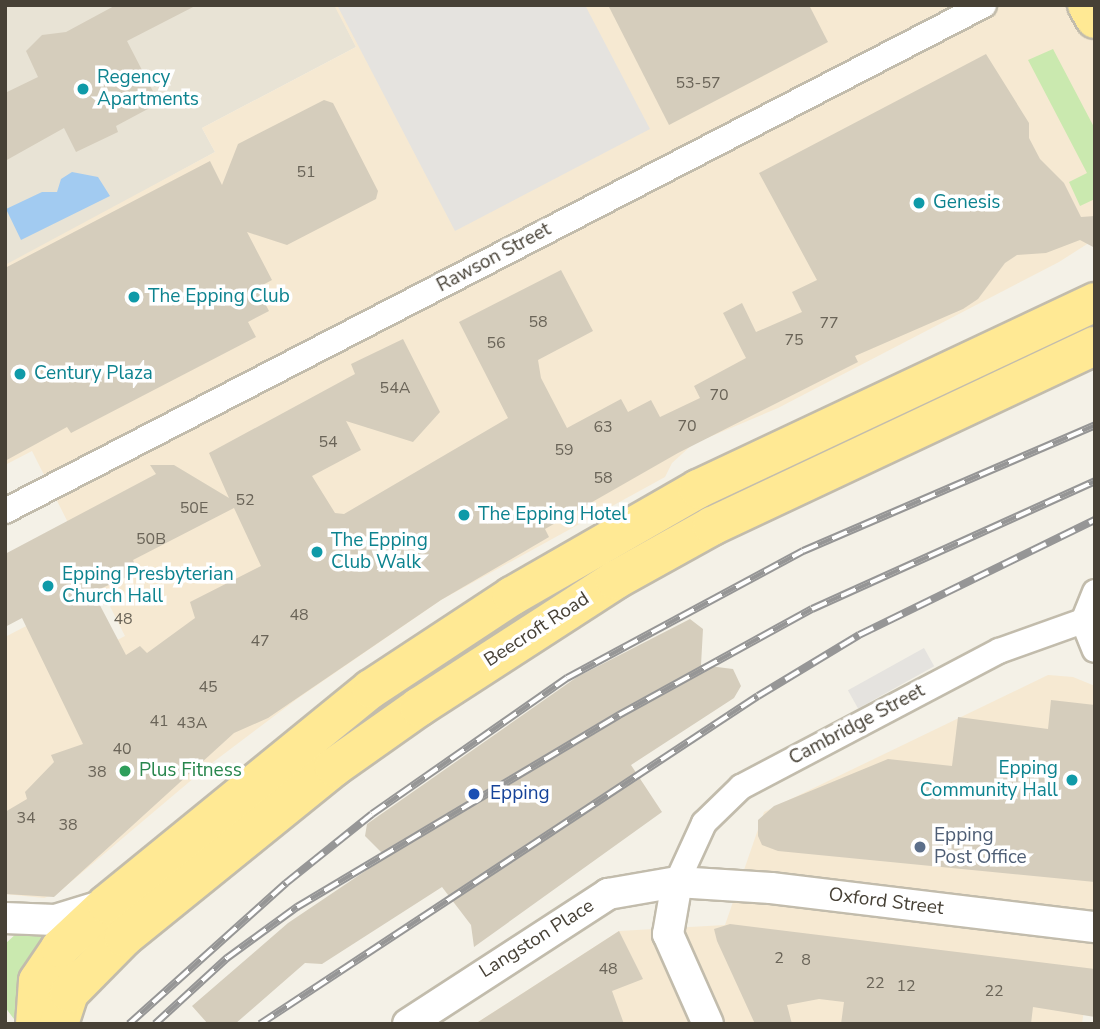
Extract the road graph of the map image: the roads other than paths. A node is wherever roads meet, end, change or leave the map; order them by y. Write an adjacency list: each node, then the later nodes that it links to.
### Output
1 (984, 5): 8 (street, Rawson Street)
2 (1087, 5): 3 (main road)
3 (1095, 19)
4 (1095, 275): 7 (main road)
5 (1095, 302): 7 (main road, Beecroft Road)
6 (1095, 346): 17 (main road, Beecroft Road)
7 (993, 350): 13 (main road, Beecroft Road)
8 (5, 511)
9 (1095, 592): 10 (street)
10 (1083, 621): 11 (street); 12 (street, Cambridge Street)
11 (1095, 650)
12 (677, 882): 15 (street, Oxford Street); 18 (street, Langston Place); 19 (street)
13 (107, 904): 14 (street, Beecroft Road); 16 (main road, Beecroft Road)
14 (8, 919)
15 (1095, 927)
16 (36, 1024)
17 (60, 1024)
18 (408, 1024)
19 (708, 1024)

